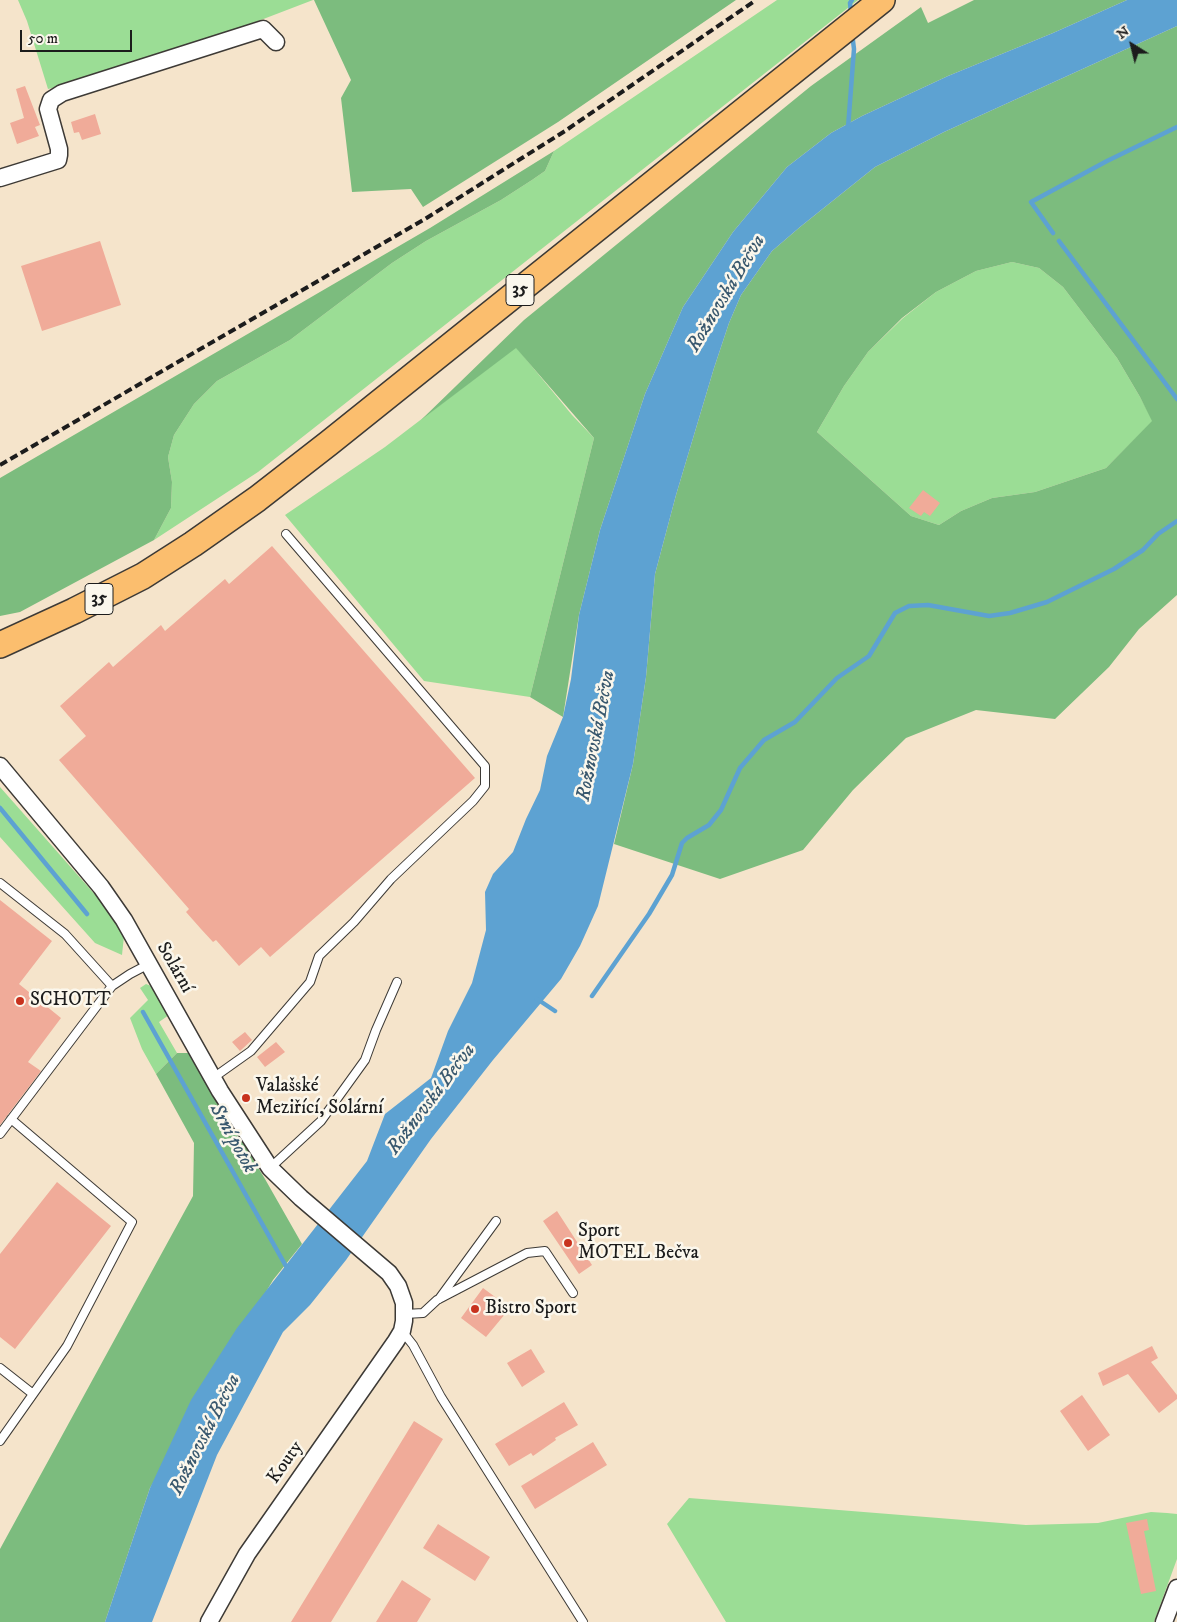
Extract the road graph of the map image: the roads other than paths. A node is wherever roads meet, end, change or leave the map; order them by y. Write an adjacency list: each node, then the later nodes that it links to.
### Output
1 (882, 0): 5 (main road, 35)
2 (276, 42): 3 (street)
3 (0, 178)
4 (286, 534): 11 (lane)
5 (0, 645)
6 (0, 766): 8 (street, Solární)
7 (0, 883): 10 (lane)
8 (148, 964): 10 (lane); 11 (street, Solární)
9 (397, 982): 14 (lane)
10 (112, 986): 12 (lane)
11 (213, 1078): 14 (street, Solární)
12 (11, 1119): 13 (lane); 22 (lane)
13 (0, 1134)
14 (270, 1168): 16 (street, Solární)
15 (496, 1221): 18 (lane)
16 (371, 1256): 19 (street, Kouty)
17 (573, 1293): 18 (lane)
18 (437, 1300): 19 (lane)
19 (405, 1314): 20 (street, Kouty)
20 (402, 1331): 25 (street, Kouty); 26 (lane)
21 (0, 1368): 22 (lane)
22 (33, 1394): 23 (lane)
23 (0, 1441)
24 (1177, 1588): 27 (street)
25 (210, 1622)
26 (583, 1622)
27 (1164, 1622)

